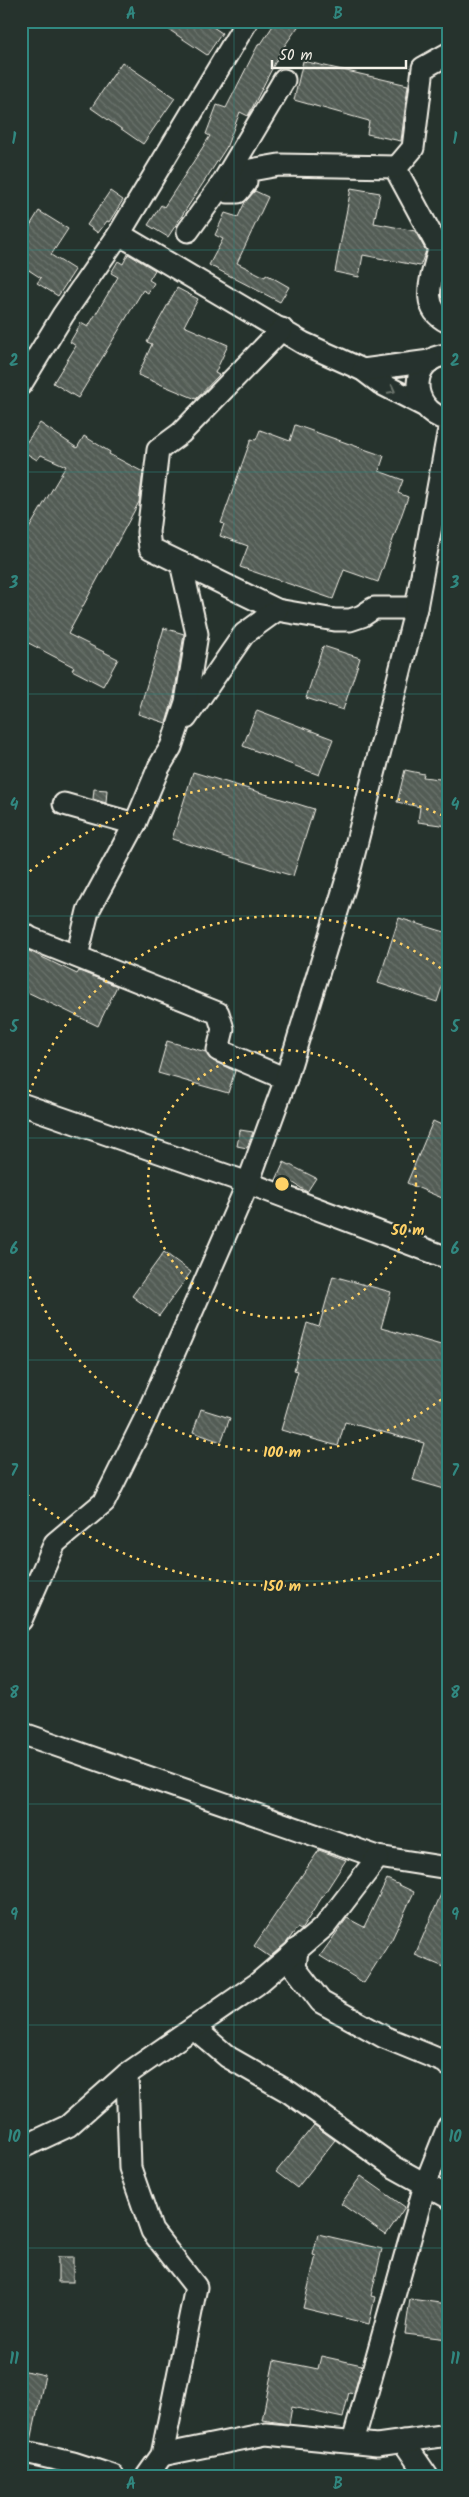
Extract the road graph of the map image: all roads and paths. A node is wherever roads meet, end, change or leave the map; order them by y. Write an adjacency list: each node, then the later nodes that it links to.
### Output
1 (247, 21): 7 (street)
2 (448, 54): 4 (street)
3 (284, 80): 5 (street)
4 (397, 167): 5 (street); 8 (street)
5 (222, 184): 6 (street)
6 (188, 231)
7 (119, 234): 9 (street); 12 (street)
8 (448, 322)
9 (282, 329): 11 (street); 16 (street)
10 (439, 358): 11 (street); 13 (street)
11 (363, 370): 13 (street, one-way to 13)
12 (21, 384)
13 (423, 405): 14 (street)
14 (448, 420)
15 (448, 434): 18 (street)
16 (181, 563): 17 (street); 21 (street)
17 (246, 595): 19 (street); 20 (street)
18 (416, 608): 19 (street); 26 (street)
19 (277, 610): 20 (street)
20 (244, 634): 21 (street)
21 (179, 728): 23 (street)
22 (64, 804): 23 (street)
23 (135, 824): 25 (street)
24 (21, 932): 25 (street)
25 (77, 956): 26 (street)
26 (286, 1079): 28 (street)
27 (21, 1104): 28 (street)
28 (248, 1183): 29 (street); 30 (street)
29 (448, 1258)
30 (21, 1620)
31 (21, 1733): 32 (street)
32 (378, 1857): 33 (street); 34 (street)
33 (448, 1868)
34 (297, 1949): 35 (street); 36 (street)
35 (194, 2028): 37 (street); 40 (street)
36 (448, 2065)
37 (127, 2074): 39 (street); 46 (street)
38 (448, 2127): 40 (street)
39 (21, 2148)
40 (425, 2185): 41 (street); 44 (street)
41 (448, 2198)
42 (448, 2435): 43 (street)
43 (403, 2441): 44 (street); 49 (street)
44 (353, 2442): 46 (street)
45 (21, 2451): 47 (street)
46 (162, 2455): 48 (street)
47 (113, 2476)
48 (147, 2476)
49 (427, 2476)

